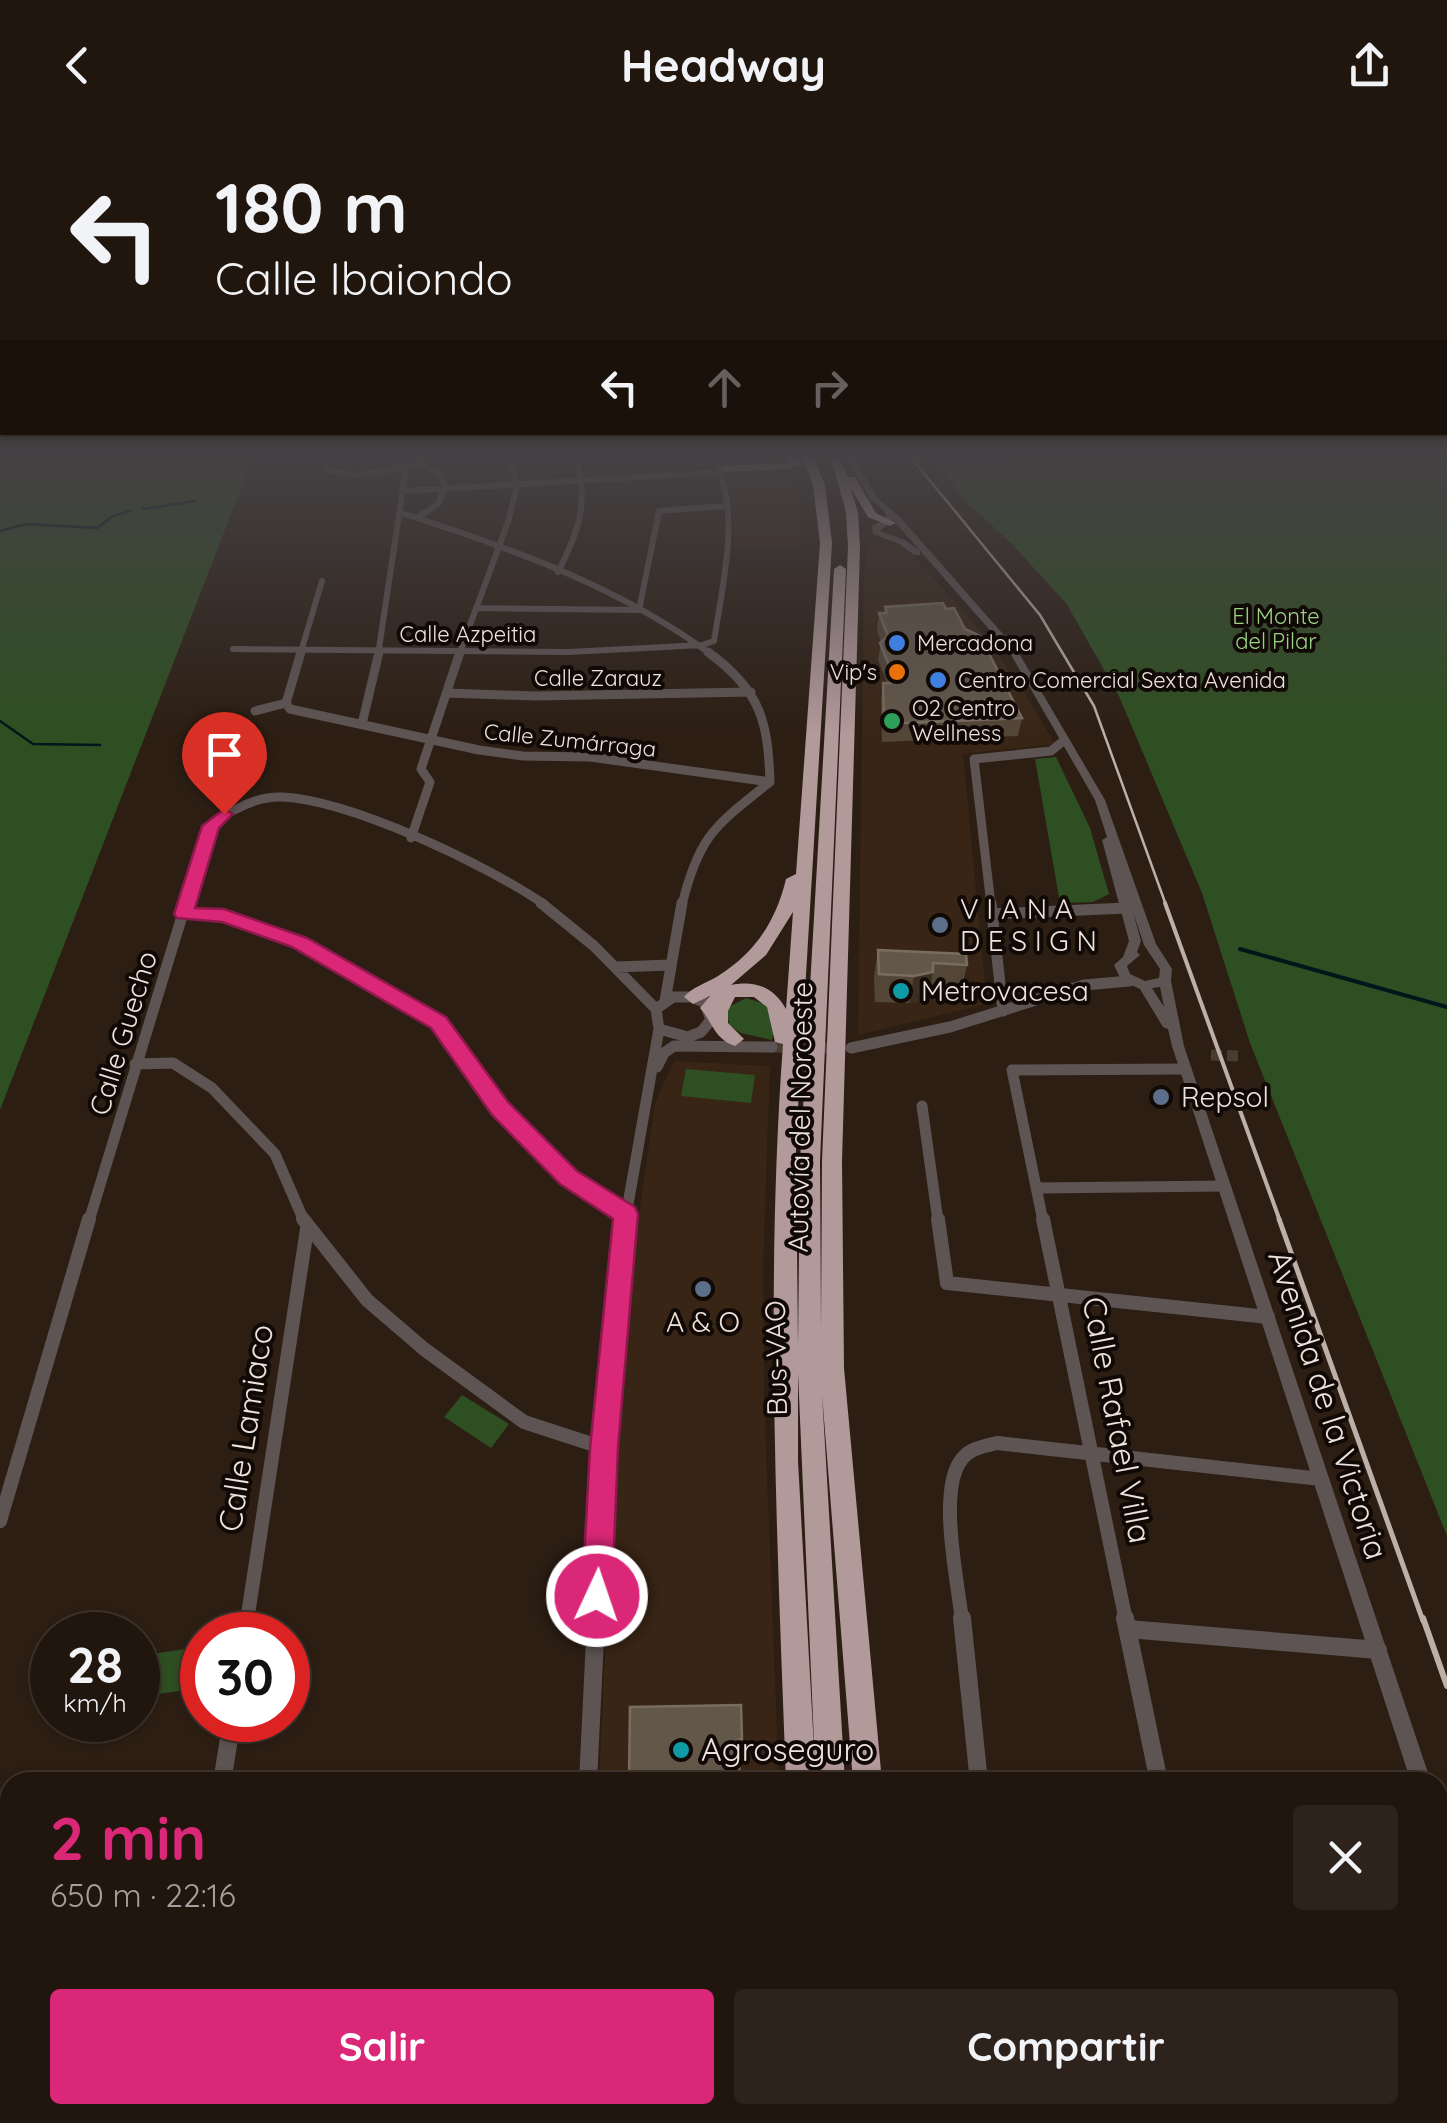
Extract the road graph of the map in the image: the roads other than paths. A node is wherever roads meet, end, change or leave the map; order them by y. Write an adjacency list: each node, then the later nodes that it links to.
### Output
1 (396, 548): 18 (street)
2 (571, 548): 11 (street)
3 (652, 548): 14 (street)
4 (728, 548): 15 (street)
5 (826, 548): 29 (highway, Autovía del Noroeste)
6 (842, 548): 74 (highway, Bus-VAO)
7 (854, 548): 75 (highway, Autovía del Noroeste)
8 (913, 548): 26 (street)
9 (915, 548): 34 (street)
10 (499, 549): 11 (street); 13 (street)
11 (558, 572): 14 (street)
12 (322, 580): 17 (street)
13 (476, 608): 14 (street); 19 (street)
14 (639, 610): 15 (street)
15 (702, 645): 19 (street, Calle Azpeitia); 20 (street)
16 (233, 650): 17 (street, Calle Azpeitia)
17 (302, 650): 18 (street, Calle Azpeitia); 22 (street)
18 (379, 652): 19 (street, Calle Azpeitia); 24 (street)
19 (461, 652): 21 (street)
20 (751, 692): 21 (street, Calle Zarauz); 27 (street)
21 (446, 693): 25 (street)
22 (286, 703): 23 (street); 24 (street, Calle Zumárraga)
23 (255, 711)
24 (362, 724): 25 (street, Calle Zumárraga)
25 (430, 738): 27 (street, Calle Zumárraga); 28 (street)
26 (1062, 742): 30 (street); 32 (street)
27 (770, 782): 36 (street)
28 (411, 838): 31 (street, Calle Guecho); 35 (street, Calle Guecho)
29 (806, 856): 43 (highway); 52 (highway, Autovía del Noroeste)
30 (1126, 908): 32 (street); 33 (street)
31 (184, 914): 53 (street, Calle Guecho); 59 (street)
32 (992, 914): 44 (street)
33 (1124, 961): 34 (street); 37 (street); 40 (street)
34 (1158, 961): 38 (street, Avenida de la Victoria)
35 (616, 967): 36 (street); 42 (street, Calle Guecho)
36 (670, 969): 42 (street); 43 (street)
37 (1130, 981): 39 (street); 40 (street)
38 (1165, 981): 39 (street); 49 (street, Avenida de la Victoria)
39 (1144, 986): 49 (street, Avenida de la Victoria)
40 (1075, 988): 44 (street)
41 (763, 995): 43 (highway); 48 (highway); 52 (highway)
42 (660, 1005): 43 (street); 45 (street)
43 (698, 1007): 46 (street); 48 (street)
44 (1003, 1011): 50 (street)
45 (658, 1029): 47 (street); 51 (street)
46 (690, 1037): 47 (street); 48 (street)
47 (676, 1038): 51 (street)
48 (740, 1043): 55 (street)
49 (1178, 1046): 54 (street, Avenida de la Victoria)
50 (851, 1048)
51 (654, 1059): 55 (street)
52 (790, 1060): 73 (highway, Autovía del Noroeste)
53 (135, 1064): 60 (street); 66 (street, Calle Guecho)
54 (1185, 1069): 57 (street, Avenida de la Victoria); 58 (street, Calle Rafael Villa)
55 (652, 1076): 59 (street)
56 (922, 1106): 61 (street)
57 (1223, 1186): 58 (street); 62 (street, Avenida de la Victoria)
58 (1038, 1188): 61 (street, Calle Rafael Villa)
59 (626, 1214): 63 (street)
60 (307, 1230): 63 (street); 67 (street, Calle Lamiaco)
61 (1062, 1296): 62 (street); 64 (street, Calle Rafael Villa)
62 (1268, 1317): 65 (street, Avenida de la Victoria)
63 (604, 1448): 72 (street)
64 (1092, 1454): 65 (street); 68 (street, Calle Rafael Villa); 76 (street)
65 (1321, 1479): 69 (street, Avenida de la Victoria)
66 (0, 1521)
67 (249, 1612)
68 (1128, 1629): 69 (street); 77 (street, Calle Rafael Villa)
69 (1378, 1650): 78 (street, Avenida de la Victoria)
70 (228, 1742): 71 (street)
71 (224, 1772)
72 (588, 1772)
73 (802, 1772)
74 (829, 1772)
75 (867, 1772)
76 (978, 1772)
77 (1157, 1772)
78 (1418, 1772)

